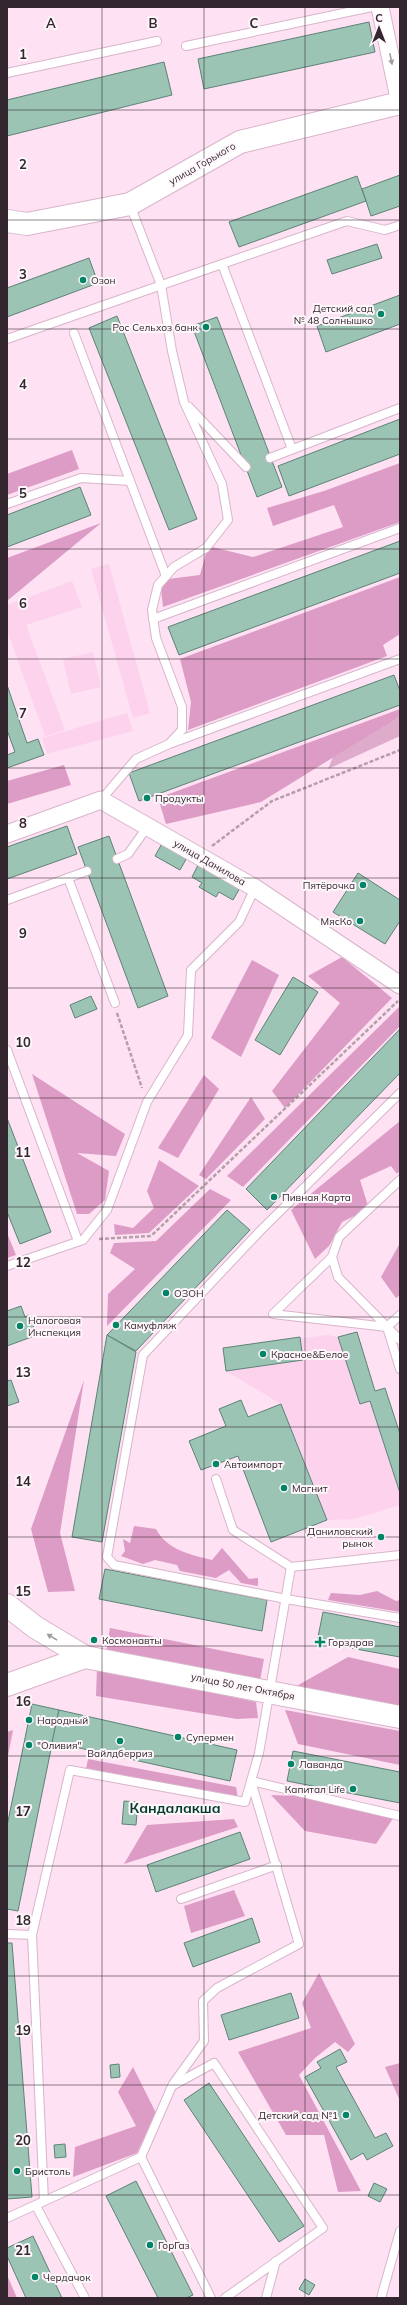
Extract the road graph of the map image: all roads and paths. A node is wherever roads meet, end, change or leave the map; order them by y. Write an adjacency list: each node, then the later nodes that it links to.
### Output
1 (372, 7): 4 (lane)
2 (380, 7): 6 (street, one-way to 6)
3 (157, 41): 5 (lane)
4 (186, 46)
5 (7, 73)
6 (400, 103): 7 (street, улица Горького)
7 (130, 204): 8 (street, улица Горького); 11 (lane)
8 (7, 221)
9 (400, 225): 10 (lane)
10 (222, 264): 11 (lane); 16 (lane)
11 (161, 285): 13 (lane); 14 (lane)
12 (74, 333): 19 (lane)
13 (7, 339)
14 (184, 402): 18 (lane); 22 (lane)
15 (400, 408): 16 (lane)
16 (292, 449): 17 (lane)
17 (270, 458)
18 (246, 467)
19 (130, 481): 20 (lane); 22 (lane)
20 (7, 504)
21 (400, 528): 23 (lane)
22 (166, 576): 23 (lane)
23 (153, 620): 25 (lane)
24 (400, 659): 25 (lane)
25 (169, 744): 27 (lane)
26 (400, 750): 30 (path)
27 (101, 800): 28 (street, улица Данилова); 29 (street)
28 (148, 826): 30 (street, улица Данилова); 31 (lane)
29 (7, 834)
30 (199, 856): 34 (street, улица Данилова)
31 (117, 859)
32 (87, 871): 33 (lane)
33 (68, 878): 35 (lane); 38 (lane)
34 (255, 888): 36 (street, улица Данилова); 41 (lane)
35 (7, 900)
36 (400, 986)
37 (400, 1000): 43 (path)
38 (114, 1003): 41 (path)
39 (7, 1050): 43 (lane)
40 (400, 1093): 53 (lane)
41 (147, 1102): 43 (lane)
42 (400, 1180): 44 (lane)
43 (81, 1241): 45 (lane)
44 (332, 1257): 47 (lane); 47 (lane)
45 (7, 1266)
46 (400, 1315): 47 (lane)
47 (387, 1327): 48 (lane); 49 (lane)
48 (400, 1340)
49 (400, 1369)
50 (216, 1478): 52 (lane)
51 (400, 1555): 52 (lane)
52 (291, 1568): 53 (lane)
53 (286, 1599): 55 (lane); 58 (lane)
54 (7, 1605): 56 (street, one-way to 54)
55 (400, 1618)
56 (85, 1657): 57 (street); 58 (street, улица 50 лет Октября)
57 (7, 1685)
58 (270, 1691): 59 (street, улица 50 лет Октября); 60 (lane)
59 (400, 1716)
60 (251, 1781): 61 (lane); 62 (lane); 65 (lane)
61 (400, 1816)
62 (277, 1865): 63 (lane); 66 (lane)
63 (181, 1899)
64 (7, 1934): 65 (lane)
65 (32, 1935): 68 (lane)
66 (172, 2086): 67 (lane); 73 (lane)
67 (141, 2157): 68 (lane); 75 (lane)
68 (44, 2201): 69 (lane)
69 (36, 2206): 70 (lane); 74 (lane)
70 (7, 2218)
71 (400, 2231): 72 (lane)
72 (398, 2248): 78 (lane)
73 (276, 2261): 76 (lane); 77 (lane)
74 (85, 2298)
75 (211, 2298)
76 (224, 2298)
77 (266, 2298)
78 (381, 2298)

